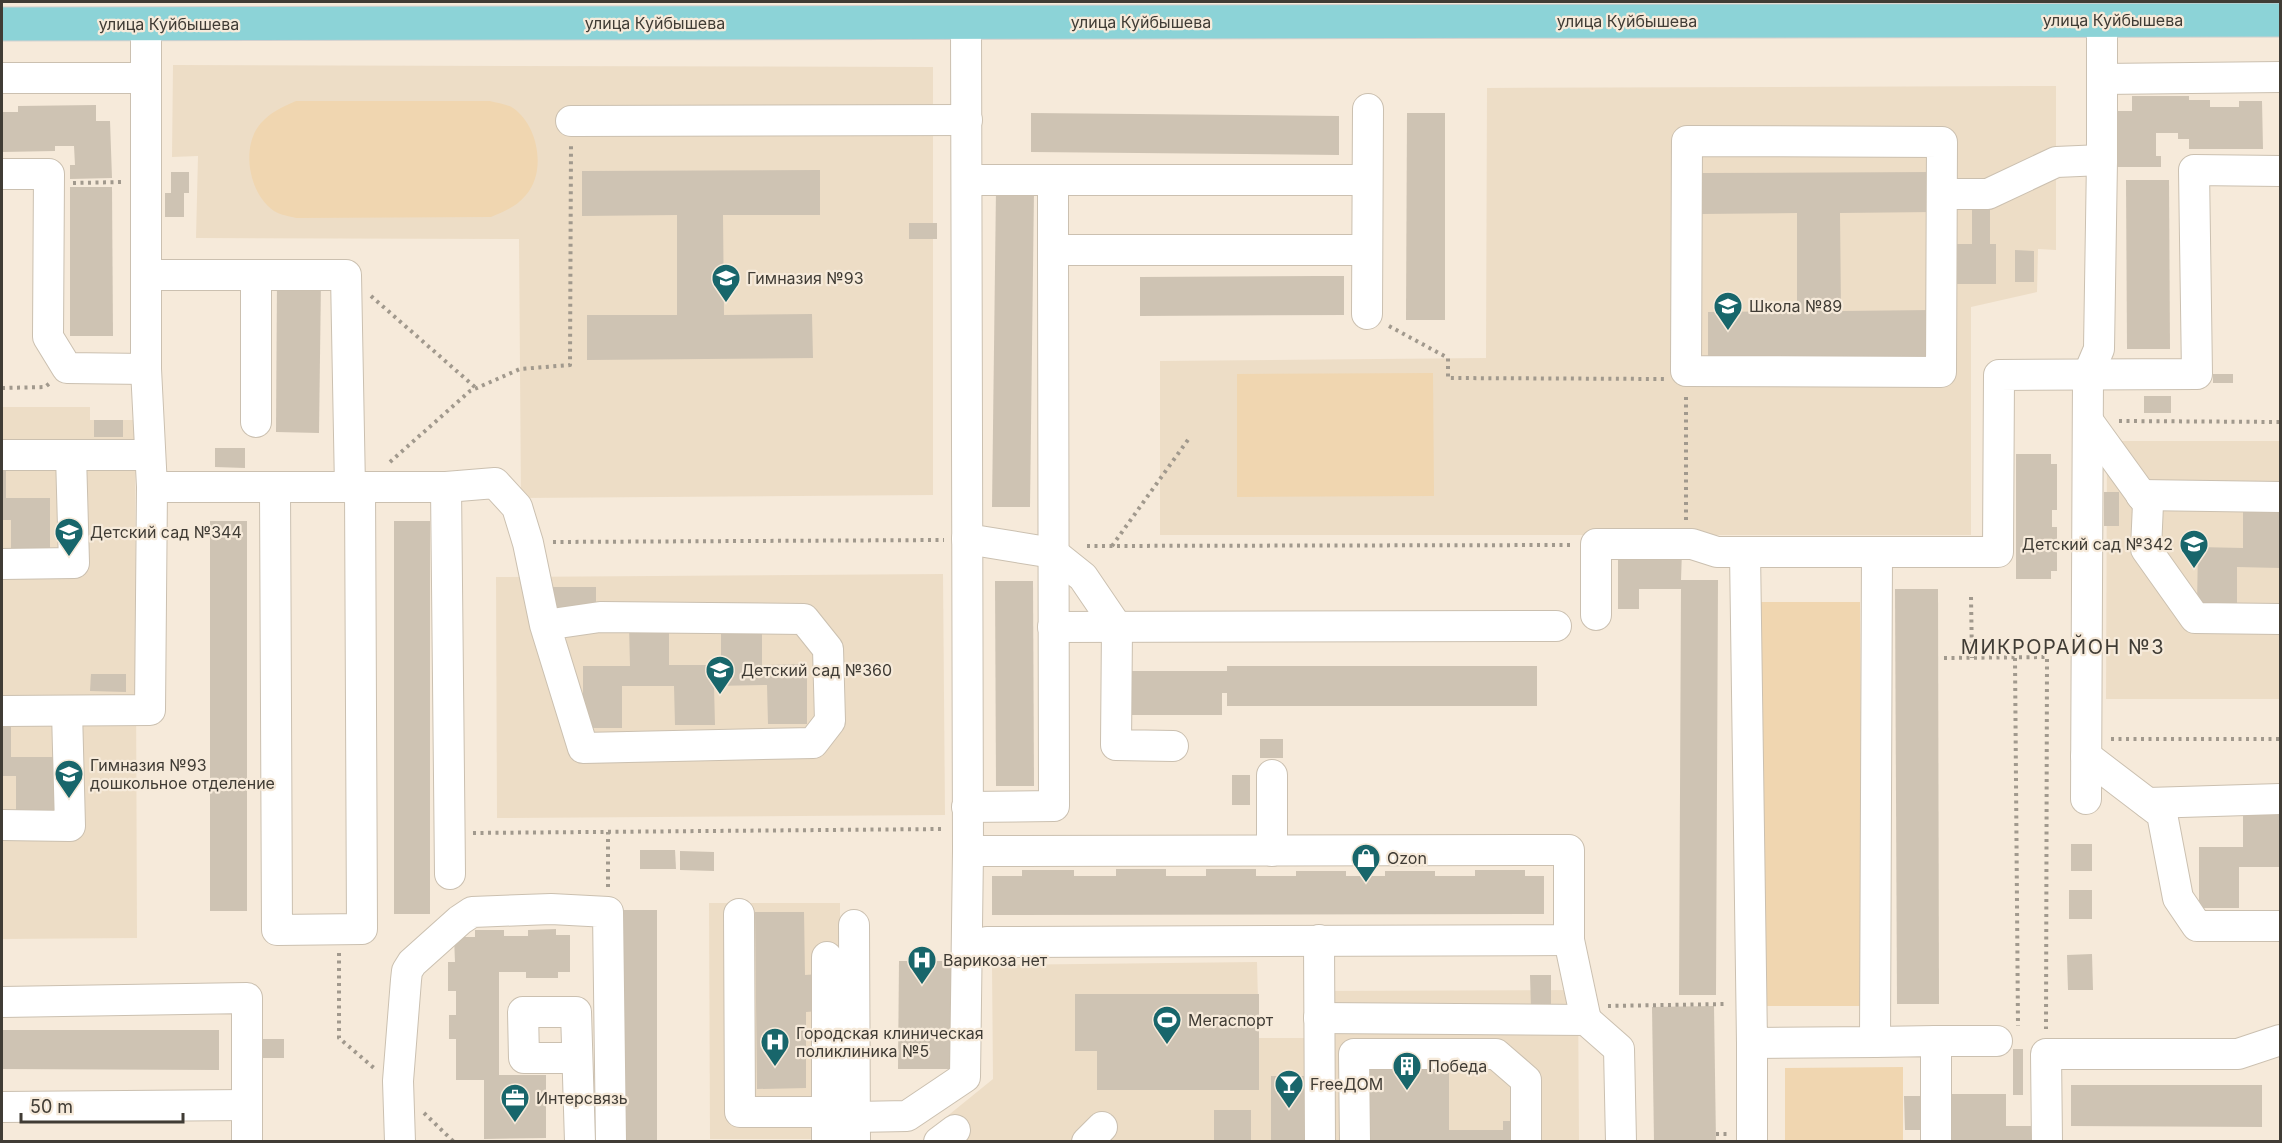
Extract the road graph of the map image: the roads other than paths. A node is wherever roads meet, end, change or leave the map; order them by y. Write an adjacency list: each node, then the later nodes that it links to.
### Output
1 (1442, 11): 2 (main road, улица Куйбышева); 6 (main road, улица Куйбышева)
2 (1680, 11): 3 (main road, улица Куйбышева)
3 (2102, 11): 8 (main road, улица Куйбышева); 14 (lane)
4 (646, 12): 5 (main road, улица Куйбышева); 10 (main road, улица Куйбышева)
5 (966, 12): 6 (main road, улица Куйбышева); 16 (lane)
6 (1202, 12)
7 (66, 13): 9 (main road, улица Куйбышева); 10 (main road, улица Куйбышева)
8 (2280, 20)
9 (2, 24)
10 (146, 24): 13 (lane)
11 (2280, 77): 14 (lane)
12 (2, 78): 13 (lane)
13 (146, 78): 27 (lane)
14 (2102, 79): 18 (lane)
15 (1368, 109): 23 (lane)
16 (967, 120): 17 (lane); 21 (lane)
17 (571, 121)
18 (2103, 160): 24 (lane); 31 (lane)
19 (2280, 171): 31 (lane)
20 (2, 174): 30 (lane)
21 (967, 180): 22 (lane); 43 (lane)
22 (1053, 180): 23 (lane); 25 (lane)
23 (1366, 180): 26 (lane)
24 (1942, 194): 24 (lane)
25 (1053, 250): 26 (lane); 44 (lane)
26 (1366, 250): 29 (lane)
27 (146, 275): 28 (lane); 30 (lane)
28 (256, 275): 33 (lane); 39 (lane)
29 (1367, 314)
30 (146, 369): 36 (lane)
31 (2088, 375): 32 (lane); 46 (lane)
32 (2088, 421): 41 (lane); 57 (lane)
33 (256, 422)
34 (2, 455): 35 (lane)
35 (71, 455): 36 (lane); 47 (lane)
36 (150, 455): 37 (lane)
37 (152, 487): 40 (lane); 55 (lane)
38 (446, 487): 39 (lane); 50 (lane); 65 (lane)
39 (355, 488): 40 (lane); 40 (lane)
40 (275, 489)
41 (2141, 495): 42 (lane); 49 (lane)
42 (2280, 497)
43 (967, 539): 44 (lane); 63 (lane)
44 (1053, 550): 52 (lane); 53 (lane)
45 (1745, 552): 46 (lane); 48 (lane); 80 (lane)
46 (1877, 552): 79 (lane)
47 (2, 564)
48 (1596, 615)
49 (2280, 619)
50 (545, 625): 50 (lane)
51 (1556, 626): 53 (lane)
52 (1053, 627): 53 (lane); 63 (lane)
53 (1117, 627): 56 (lane)
54 (2, 711): 55 (lane)
55 (67, 711): 62 (lane)
56 (1173, 746)
57 (2086, 747): 59 (lane); 61 (lane)
58 (1272, 775): 64 (lane)
59 (2086, 799)
60 (2280, 799): 61 (lane)
61 (2148, 803): 68 (lane)
62 (2, 825)
63 (968, 829): 64 (lane); 84 (lane)
64 (1272, 851): 70 (lane)
65 (450, 874)
66 (739, 914): 84 (lane)
67 (854, 925): 84 (lane)
68 (2280, 926)
69 (1319, 940): 70 (lane); 71 (lane); 75 (lane)
70 (1569, 940): 74 (lane)
71 (987, 942)
72 (827, 957): 84 (lane)
73 (2, 1002): 82 (lane)
74 (1585, 1013): 75 (lane); 93 (lane)
75 (1318, 1018): 90 (lane)
76 (2008, 1035): 78 (lane)
77 (2280, 1040): 96 (lane)
78 (1936, 1041): 79 (lane); 95 (lane)
79 (1875, 1042): 80 (lane)
80 (1752, 1043): 94 (lane)
81 (577, 1058): 87 (lane)
82 (247, 1105): 83 (lane); 85 (lane)
83 (2, 1107)
84 (846, 1123): 89 (lane)
85 (247, 1142)
86 (400, 1142): 88 (lane)
87 (580, 1142)
88 (610, 1142)
89 (828, 1142)
90 (1320, 1142)
91 (1355, 1142): 92 (lane)
92 (1526, 1142)
93 (1621, 1142)
94 (1752, 1142)
95 (1936, 1142)
96 (2047, 1142)

